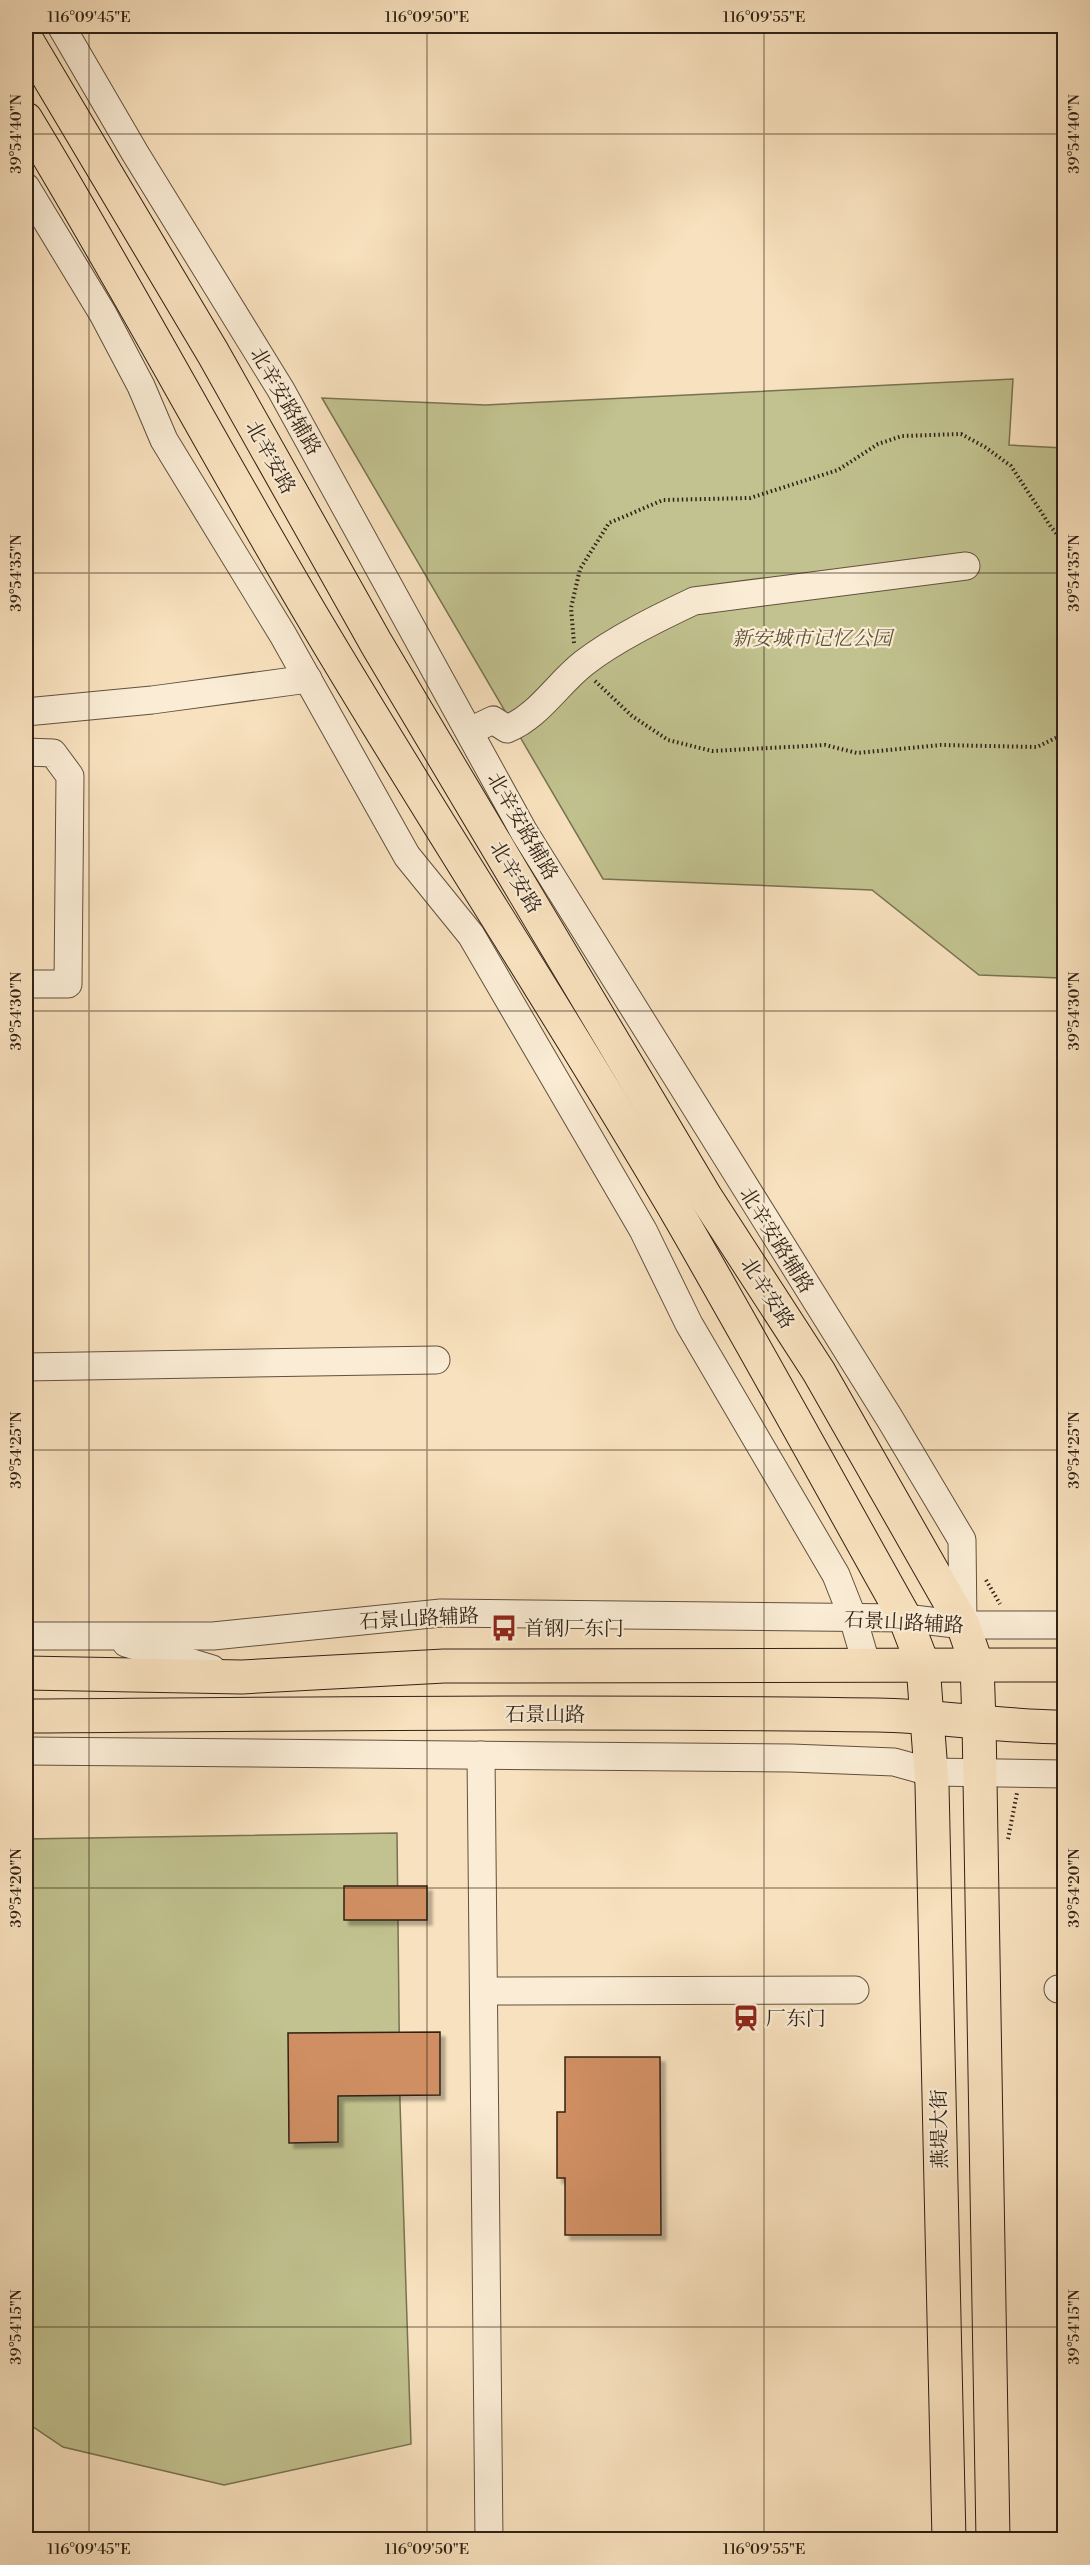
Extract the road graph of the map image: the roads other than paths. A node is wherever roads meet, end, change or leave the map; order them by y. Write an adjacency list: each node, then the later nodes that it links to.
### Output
1 (37, 26): 4 (street)
2 (61, 26): 6 (street, 北辛安路辅路)
3 (26, 39): 4 (main road, 北辛安路)
4 (47, 75): 7 (main road, 北辛安路)
5 (26, 119): 8 (main road, 北辛安路)
6 (135, 153): 7 (street); 14 (street, 北辛安路辅路)
7 (102, 167): 17 (main road, 北辛安路)
8 (57, 171): 10 (street); 19 (main road, 北辛安路)
9 (26, 187): 10 (street)
10 (103, 314): 12 (street)
11 (966, 566): 14 (street)
12 (308, 679): 13 (street); 20 (street)
13 (26, 712)
14 (470, 731): 16 (street, 北辛安路辅路)
15 (26, 752): 18 (street)
16 (524, 832): 17 (street); 25 (street, 北辛安路辅路)
17 (529, 900): 25 (main road, 北辛安路)
18 (26, 984)
19 (581, 1053): 20 (street); 24 (main road, 北辛安路)
20 (605, 1165): 23 (street)
21 (436, 1360): 22 (street)
22 (26, 1367)
23 (853, 1618): 24 (street, 石景山路辅路); 28 (street, 石景山路辅路); 29 (street)
24 (905, 1618): 25 (street, 石景山路辅路); 30 (main road, 北辛安路)
25 (963, 1625): 26 (street, 石景山路辅路); 31 (main road, 北辛安路)
26 (1065, 1625)
27 (26, 1636): 28 (street, 石景山路辅路)
28 (107, 1636): 34 (street)
29 (867, 1665): 30 (main road); 34 (main road)
30 (923, 1665): 31 (main road); 36 (main road, 北辛安路)
31 (977, 1665): 32 (main road); 37 (main road, 北辛安路)
32 (1065, 1665)
33 (26, 1673): 34 (main road)
34 (242, 1677)
35 (26, 1716): 36 (main road, 石景山路)
36 (928, 1718): 37 (main road, 石景山路); 42 (main road, 燕堤大街)
37 (980, 1722): 38 (main road, 石景山路); 41 (main road)
38 (1065, 1727)
39 (26, 1751): 40 (street)
40 (482, 1755): 42 (street); 45 (street)
41 (979, 1771): 42 (street); 43 (street); 48 (main road)
42 (930, 1772): 47 (main road, 燕堤大街)
43 (1065, 1774)
44 (855, 1990): 45 (street)
45 (485, 1991): 46 (street)
46 (489, 2540)
47 (949, 2540)
48 (993, 2540)

